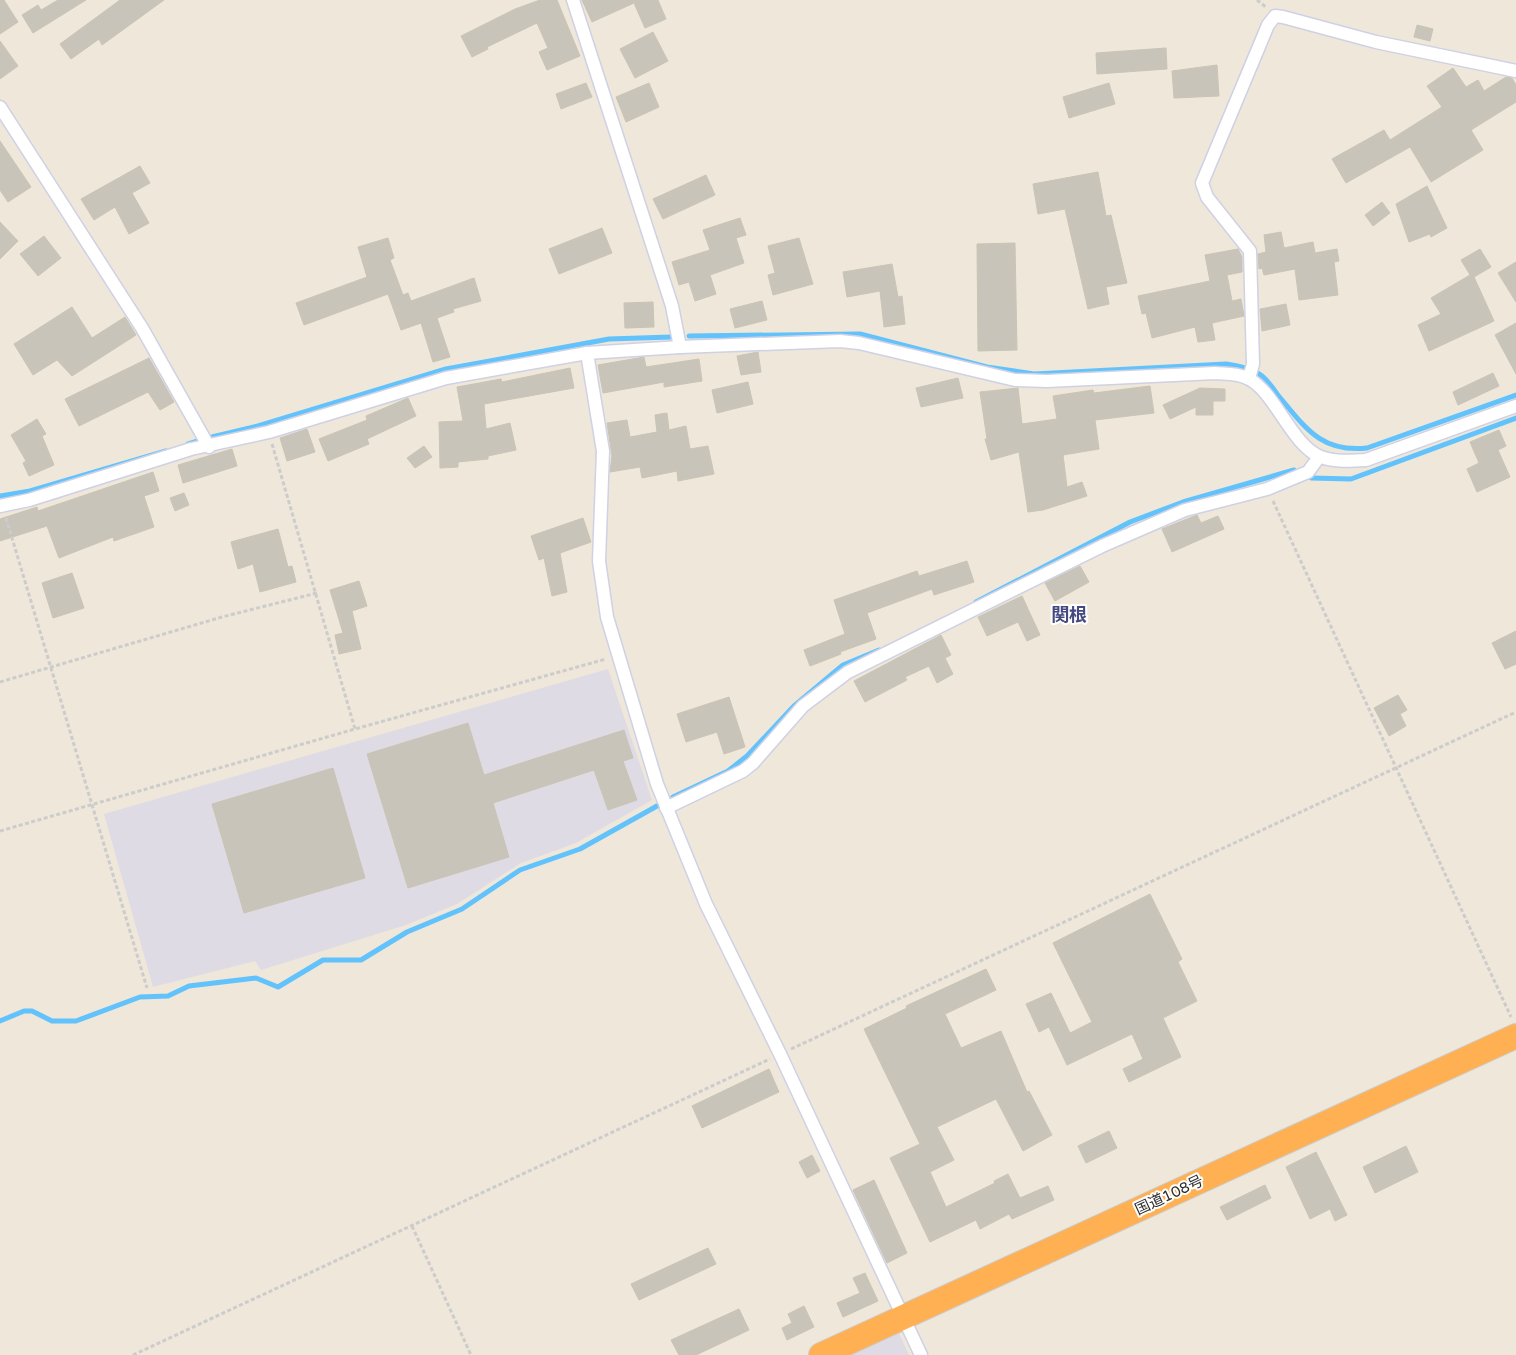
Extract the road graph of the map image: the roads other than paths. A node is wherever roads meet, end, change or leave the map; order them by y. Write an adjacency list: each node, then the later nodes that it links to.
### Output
1 (573, 0): 4 (street)
2 (1516, 71): 6 (street)
3 (0, 107): 8 (street)
4 (680, 347): 5 (street); 6 (street)
5 (587, 353): 8 (street); 11 (street)
6 (1250, 372): 9 (street)
7 (1516, 406): 9 (street)
8 (209, 447): 10 (street)
9 (1319, 457): 11 (street)
10 (1, 506)
11 (666, 808): 13 (street)
12 (1514, 1028): 13 (highway, 国道108号)
13 (904, 1317): 14 (highway, 国道108号); 15 (street)
14 (821, 1355)
15 (921, 1355)

